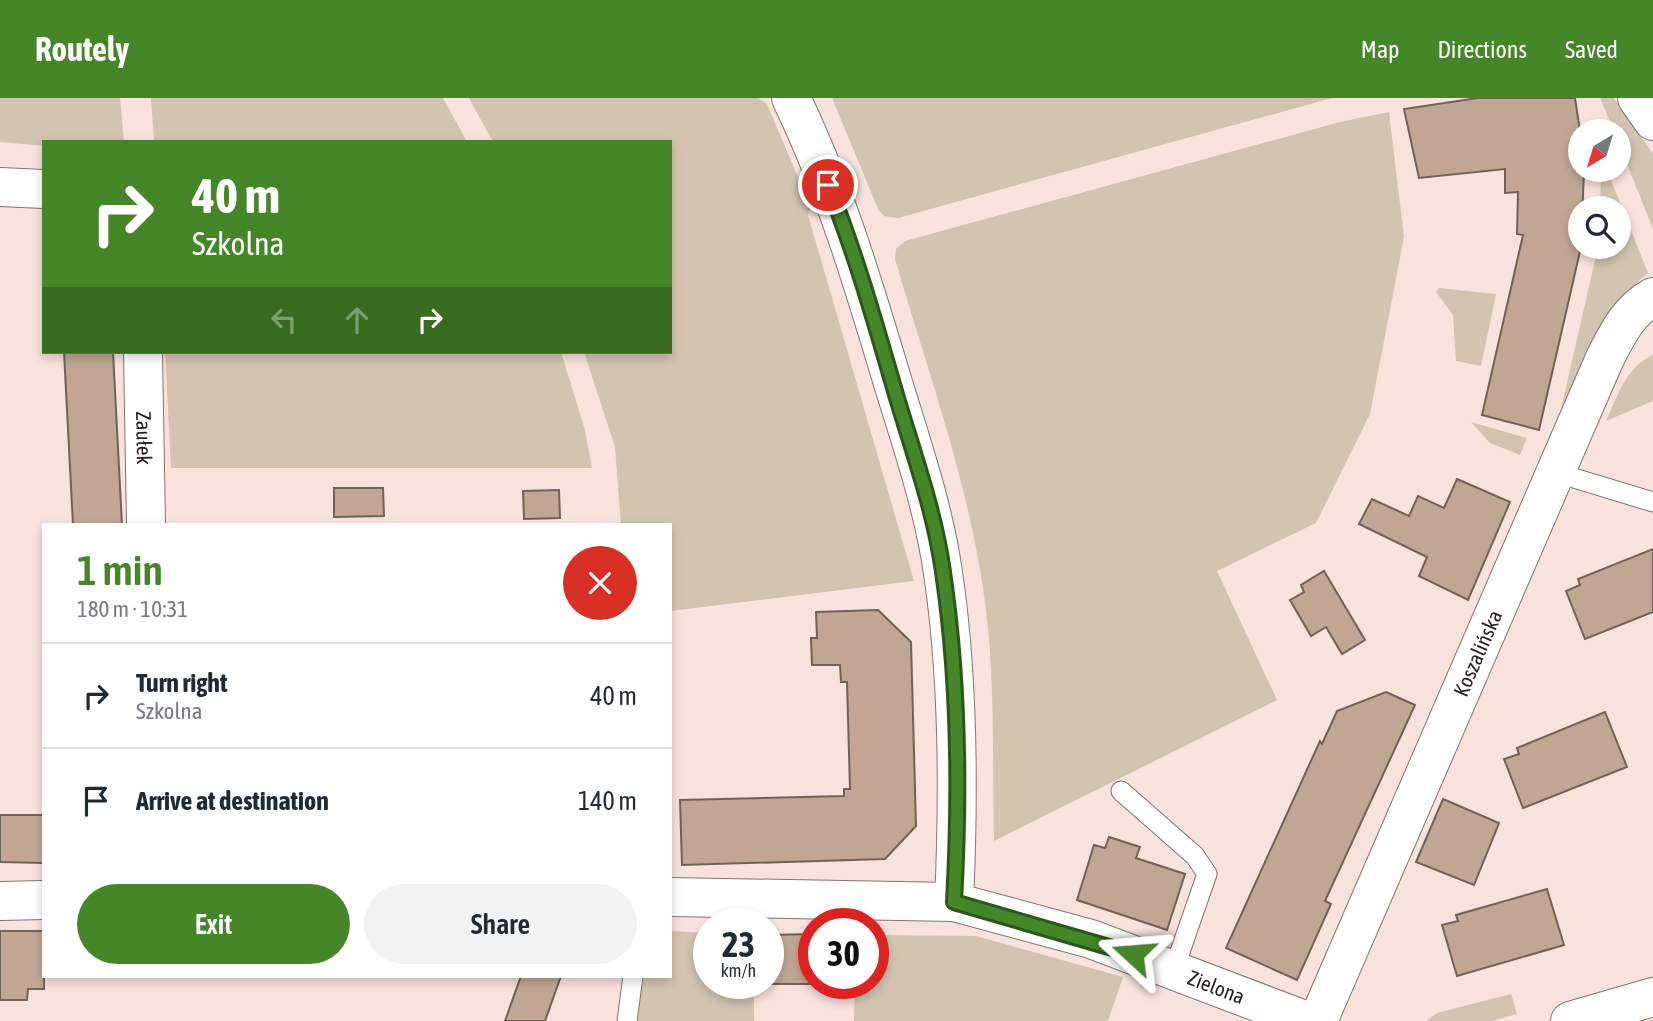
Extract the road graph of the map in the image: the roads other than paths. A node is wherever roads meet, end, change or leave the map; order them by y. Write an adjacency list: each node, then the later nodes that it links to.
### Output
1 (791, 98): 15 (street)
2 (1637, 98): 3 (street)
3 (1653, 121)
4 (0, 187): 5 (street)
5 (42, 189)
6 (1653, 298): 8 (street, Koszalińska)
7 (143, 354): 10 (street, Zaułek)
8 (1554, 472): 9 (lane); 21 (street, Koszalińska)
9 (1653, 502)
10 (146, 523)
11 (1121, 791): 16 (lane)
12 (672, 897): 15 (street, Zielona)
13 (0, 901): 14 (street)
14 (42, 901)
15 (954, 902): 16 (street, Zielona)
16 (1174, 969): 20 (street, Zielona)
17 (633, 978): 19 (lane)
18 (1653, 997): 22 (street)
19 (627, 1021)
20 (1307, 1021)
21 (1318, 1021)
22 (1570, 1021)

